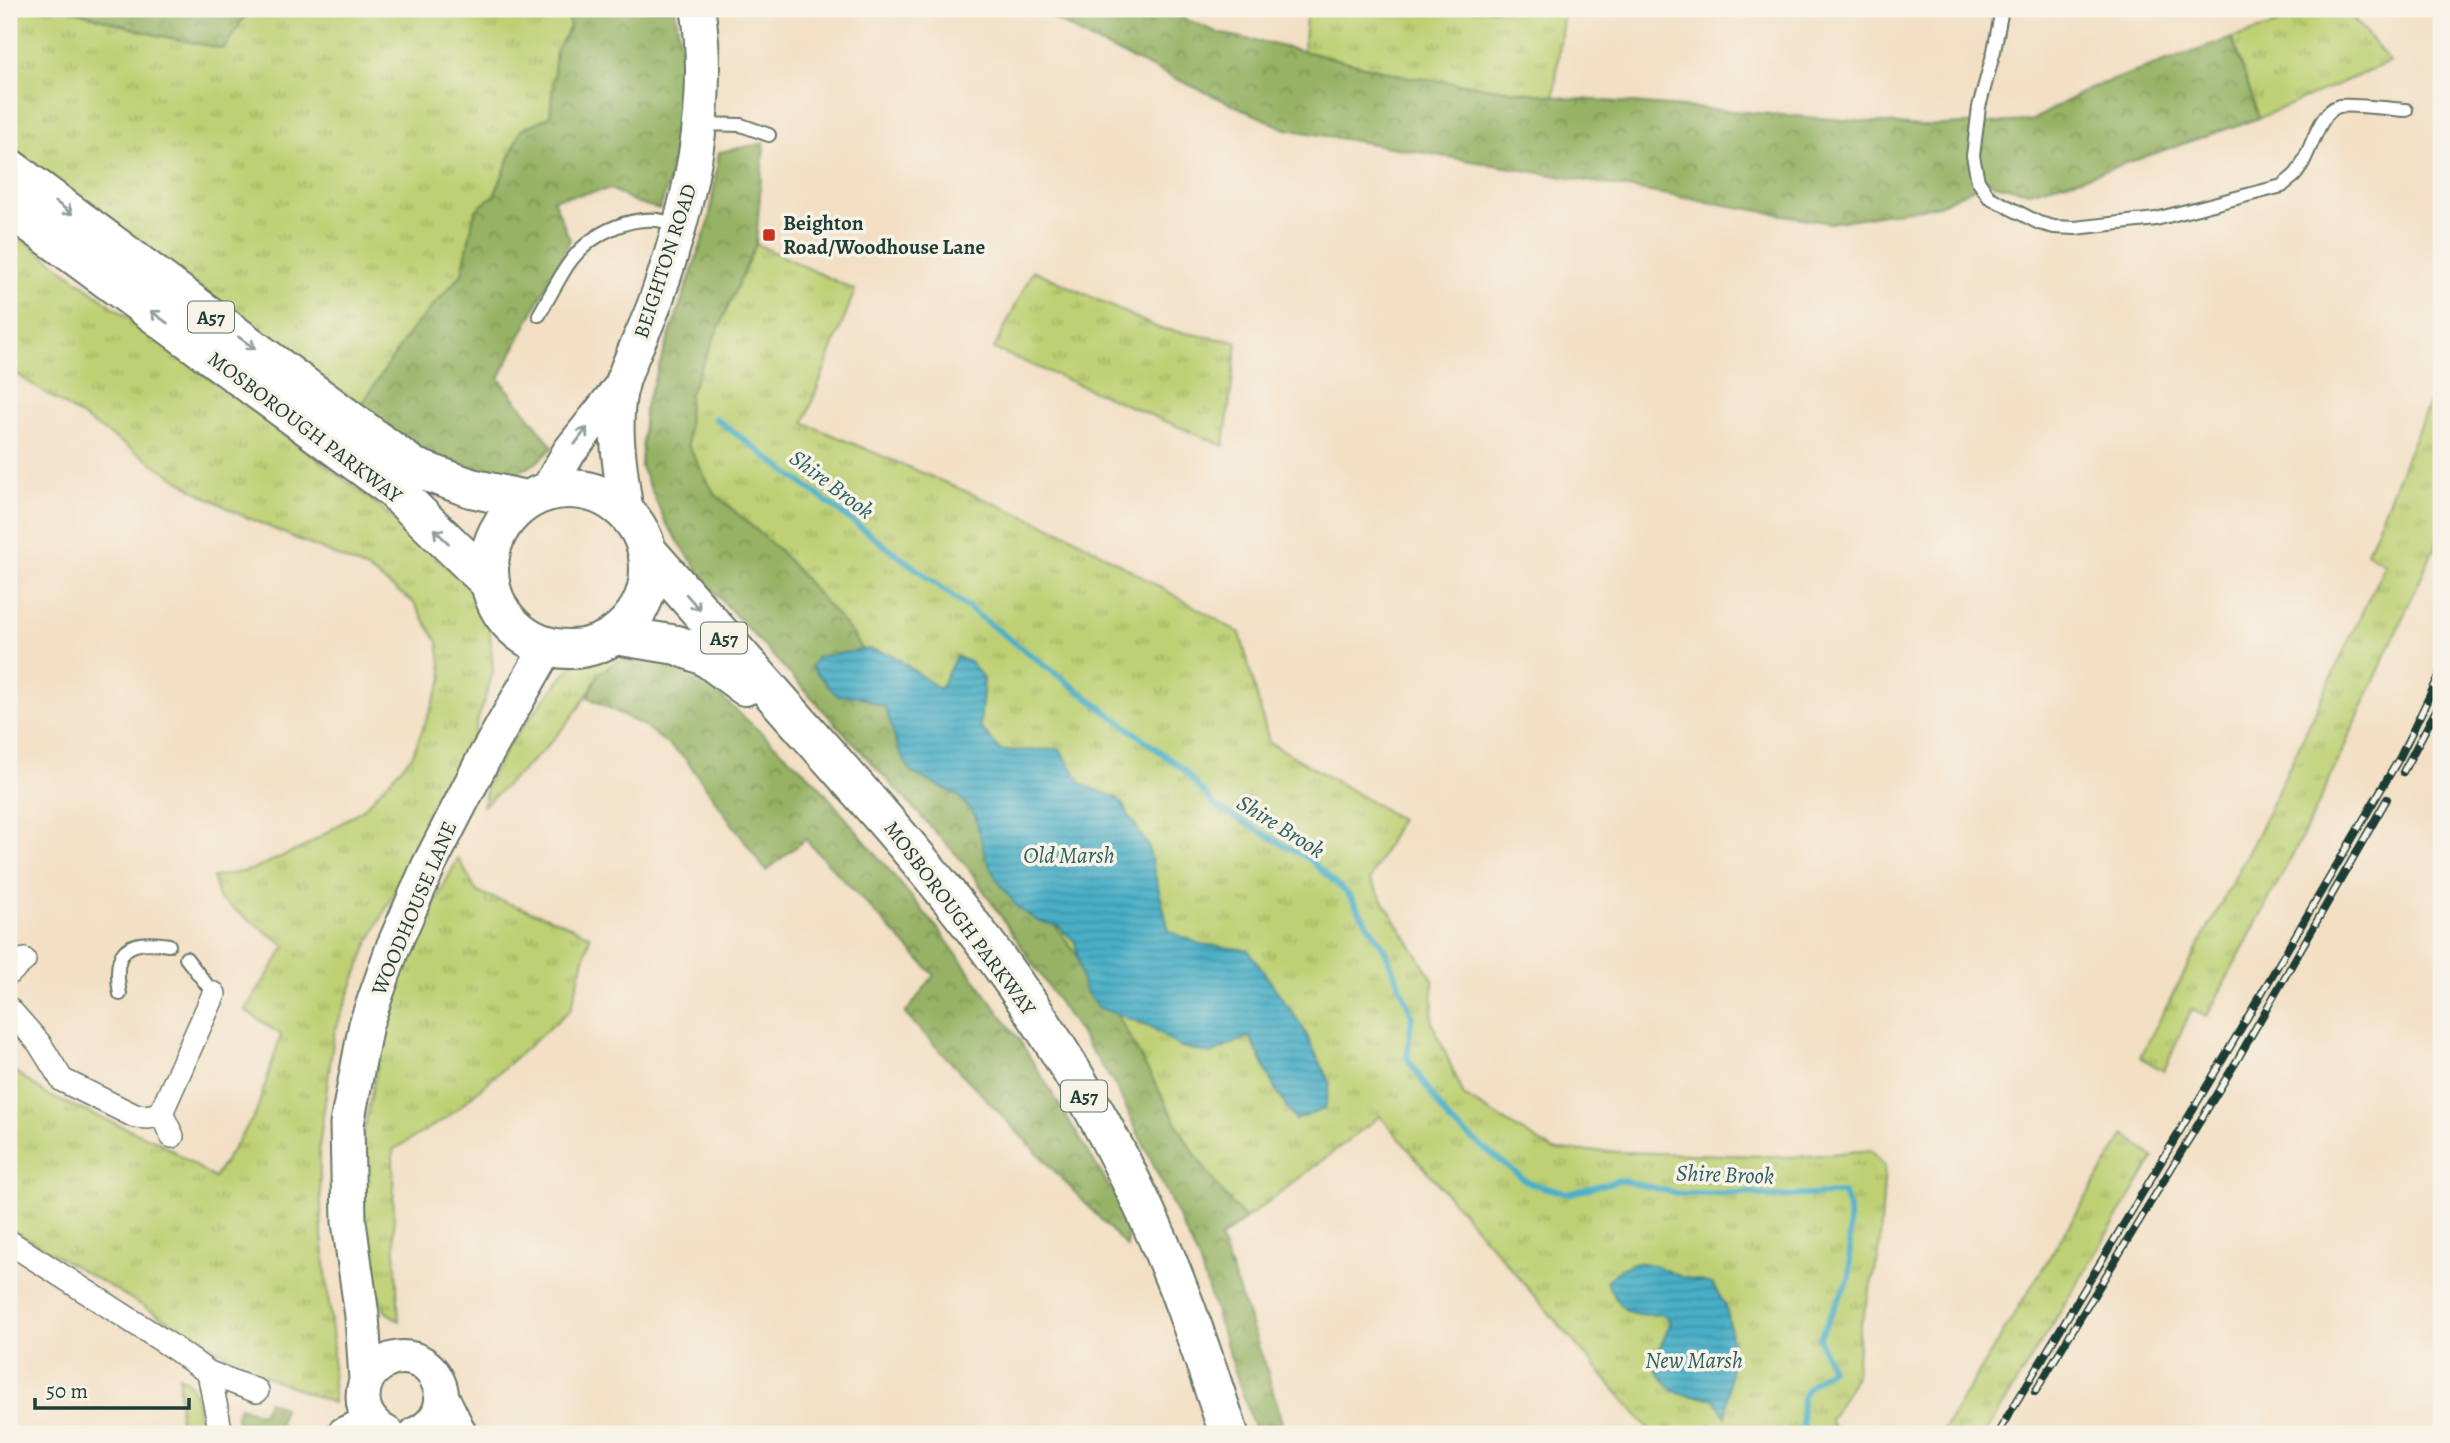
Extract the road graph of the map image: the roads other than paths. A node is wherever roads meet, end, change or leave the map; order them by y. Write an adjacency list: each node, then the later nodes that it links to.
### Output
1 (698, 9): 4 (street, BEIGHTON ROAD)
2 (2003, 9): 3 (lane)
3 (2406, 110)
4 (700, 124): 5 (lane); 8 (street, BEIGHTON ROAD)
5 (769, 135)
6 (9, 167): 11 (highway, MOSBOROUGH PARKWAY / A57, one-way to 11)
7 (9, 207): 14 (highway, MOSBOROUGH PARKWAY / A57, one-way to 7)
8 (681, 226): 9 (lane); 10 (street, BEIGHTON ROAD)
9 (539, 315)
10 (622, 385): 11 (street, BEIGHTON ROAD, one-way to 10); 12 (street, BEIGHTON ROAD)
11 (537, 496): 12 (highway); 14 (highway)
12 (626, 511): 13 (highway)
13 (648, 551): 15 (highway); 17 (highway, MOSBOROUGH PARKWAY / A57, one-way to 17)
14 (490, 583): 16 (highway)
15 (615, 635): 16 (highway); 17 (highway, MOSBOROUGH PARKWAY / A57)
16 (548, 646): 26 (street, WOODHOUSE LANE)
17 (801, 725): 36 (highway, MOSBOROUGH PARKWAY / A57)
18 (169, 945): 20 (lane)
19 (186, 958): 21 (lane)
20 (120, 994)
21 (214, 994): 23 (street)
22 (9, 1009): 23 (street)
23 (161, 1112): 24 (street)
24 (172, 1136)
25 (9, 1242): 28 (street)
26 (362, 1316): 27 (street); 29 (street, WOODHOUSE LANE)
27 (403, 1357): 29 (street); 31 (street)
28 (209, 1373): 30 (street); 34 (street)
29 (366, 1380): 32 (street, WOODHOUSE LANE)
30 (257, 1391)
31 (442, 1397): 33 (street); 35 (street)
32 (367, 1429)
33 (425, 1433)
34 (220, 1434)
35 (460, 1434)
36 (1228, 1434)

